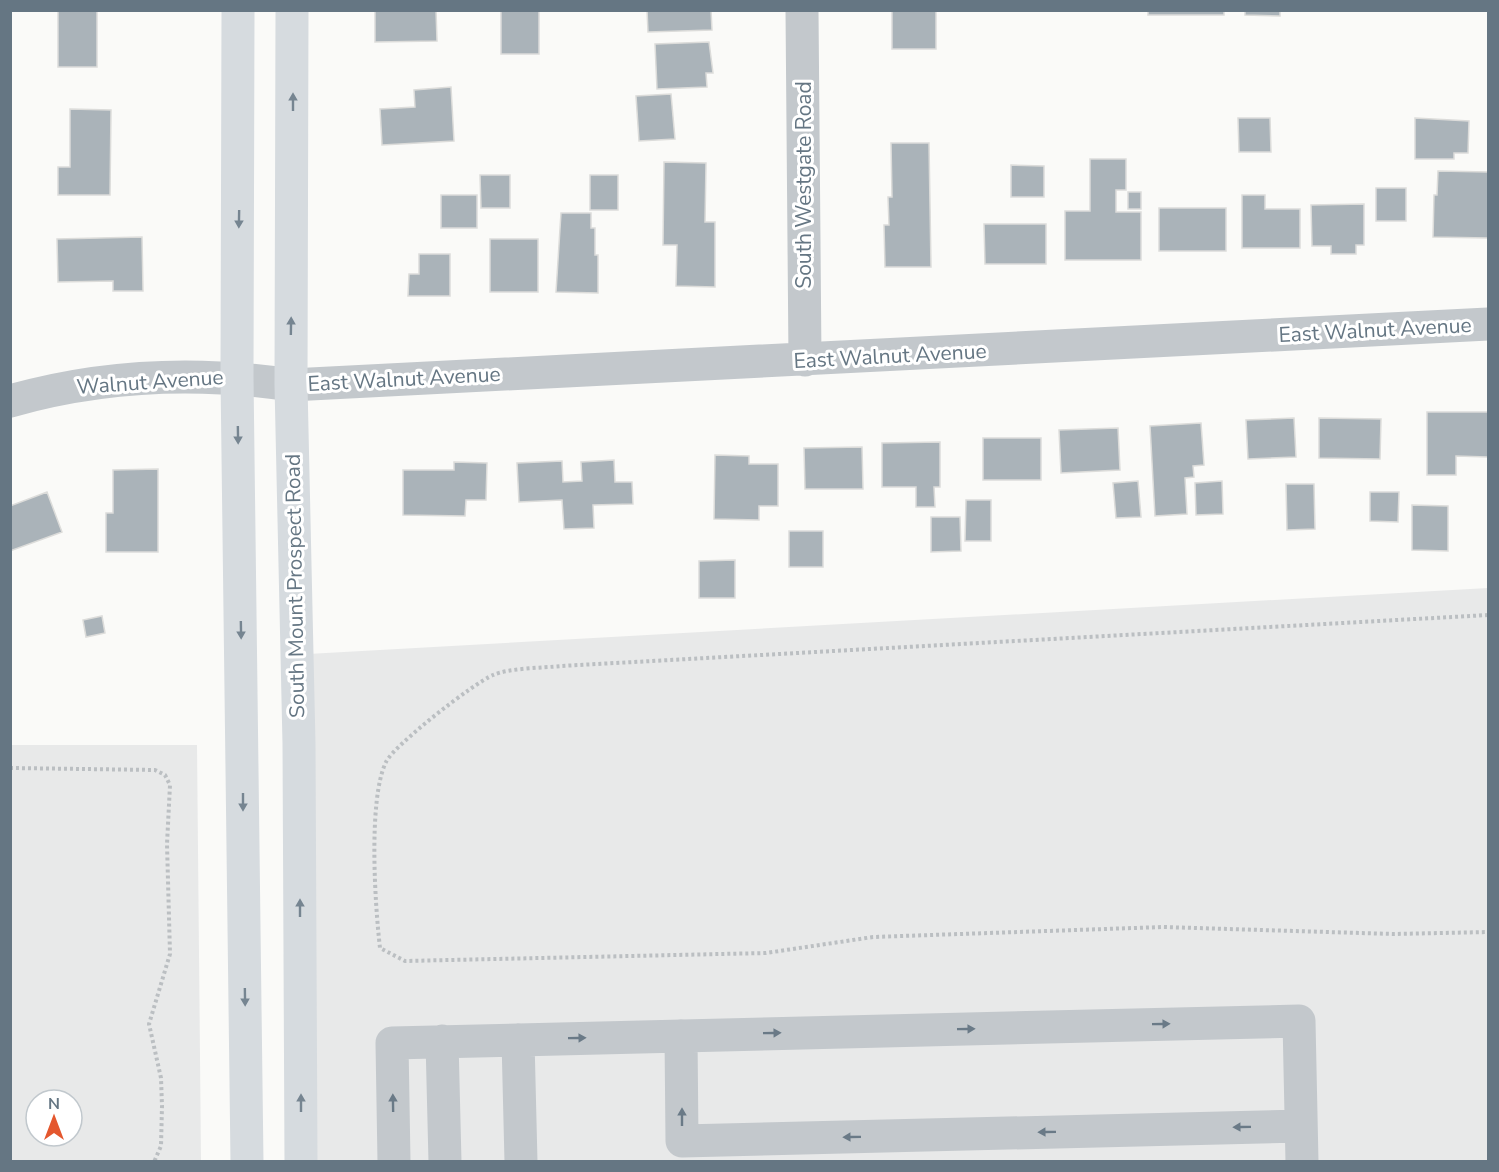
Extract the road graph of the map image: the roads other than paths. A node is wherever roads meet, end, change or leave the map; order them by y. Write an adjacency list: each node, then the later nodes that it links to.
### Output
1 (238, 10): 6 (main road, one-way to 6)
2 (292, 10): 7 (main road, South Mount Prospect Road, one-way to 2)
3 (802, 10): 5 (street, South Westgate Road)
4 (1488, 324): 5 (street, East Walnut Avenue)
5 (805, 360): 7 (street, East Walnut Avenue)
6 (237, 377): 7 (street, Walnut Avenue); 8 (street, Walnut Avenue); 13 (main road, one-way to 13)
7 (291, 385): 14 (main road, South Mount Prospect Road, one-way to 7)
8 (10, 401)
9 (681, 1036): 10 (street, one-way to 9); 12 (street, one-way to 12); 12 (street, one-way to 9)
10 (518, 1040): 11 (street); 17 (street)
11 (442, 1041): 15 (street, one-way to 11); 16 (street)
12 (1301, 1126): 18 (street)
13 (247, 1161)
14 (302, 1161)
15 (394, 1161)
16 (445, 1161)
17 (521, 1161)
18 (1302, 1161)

